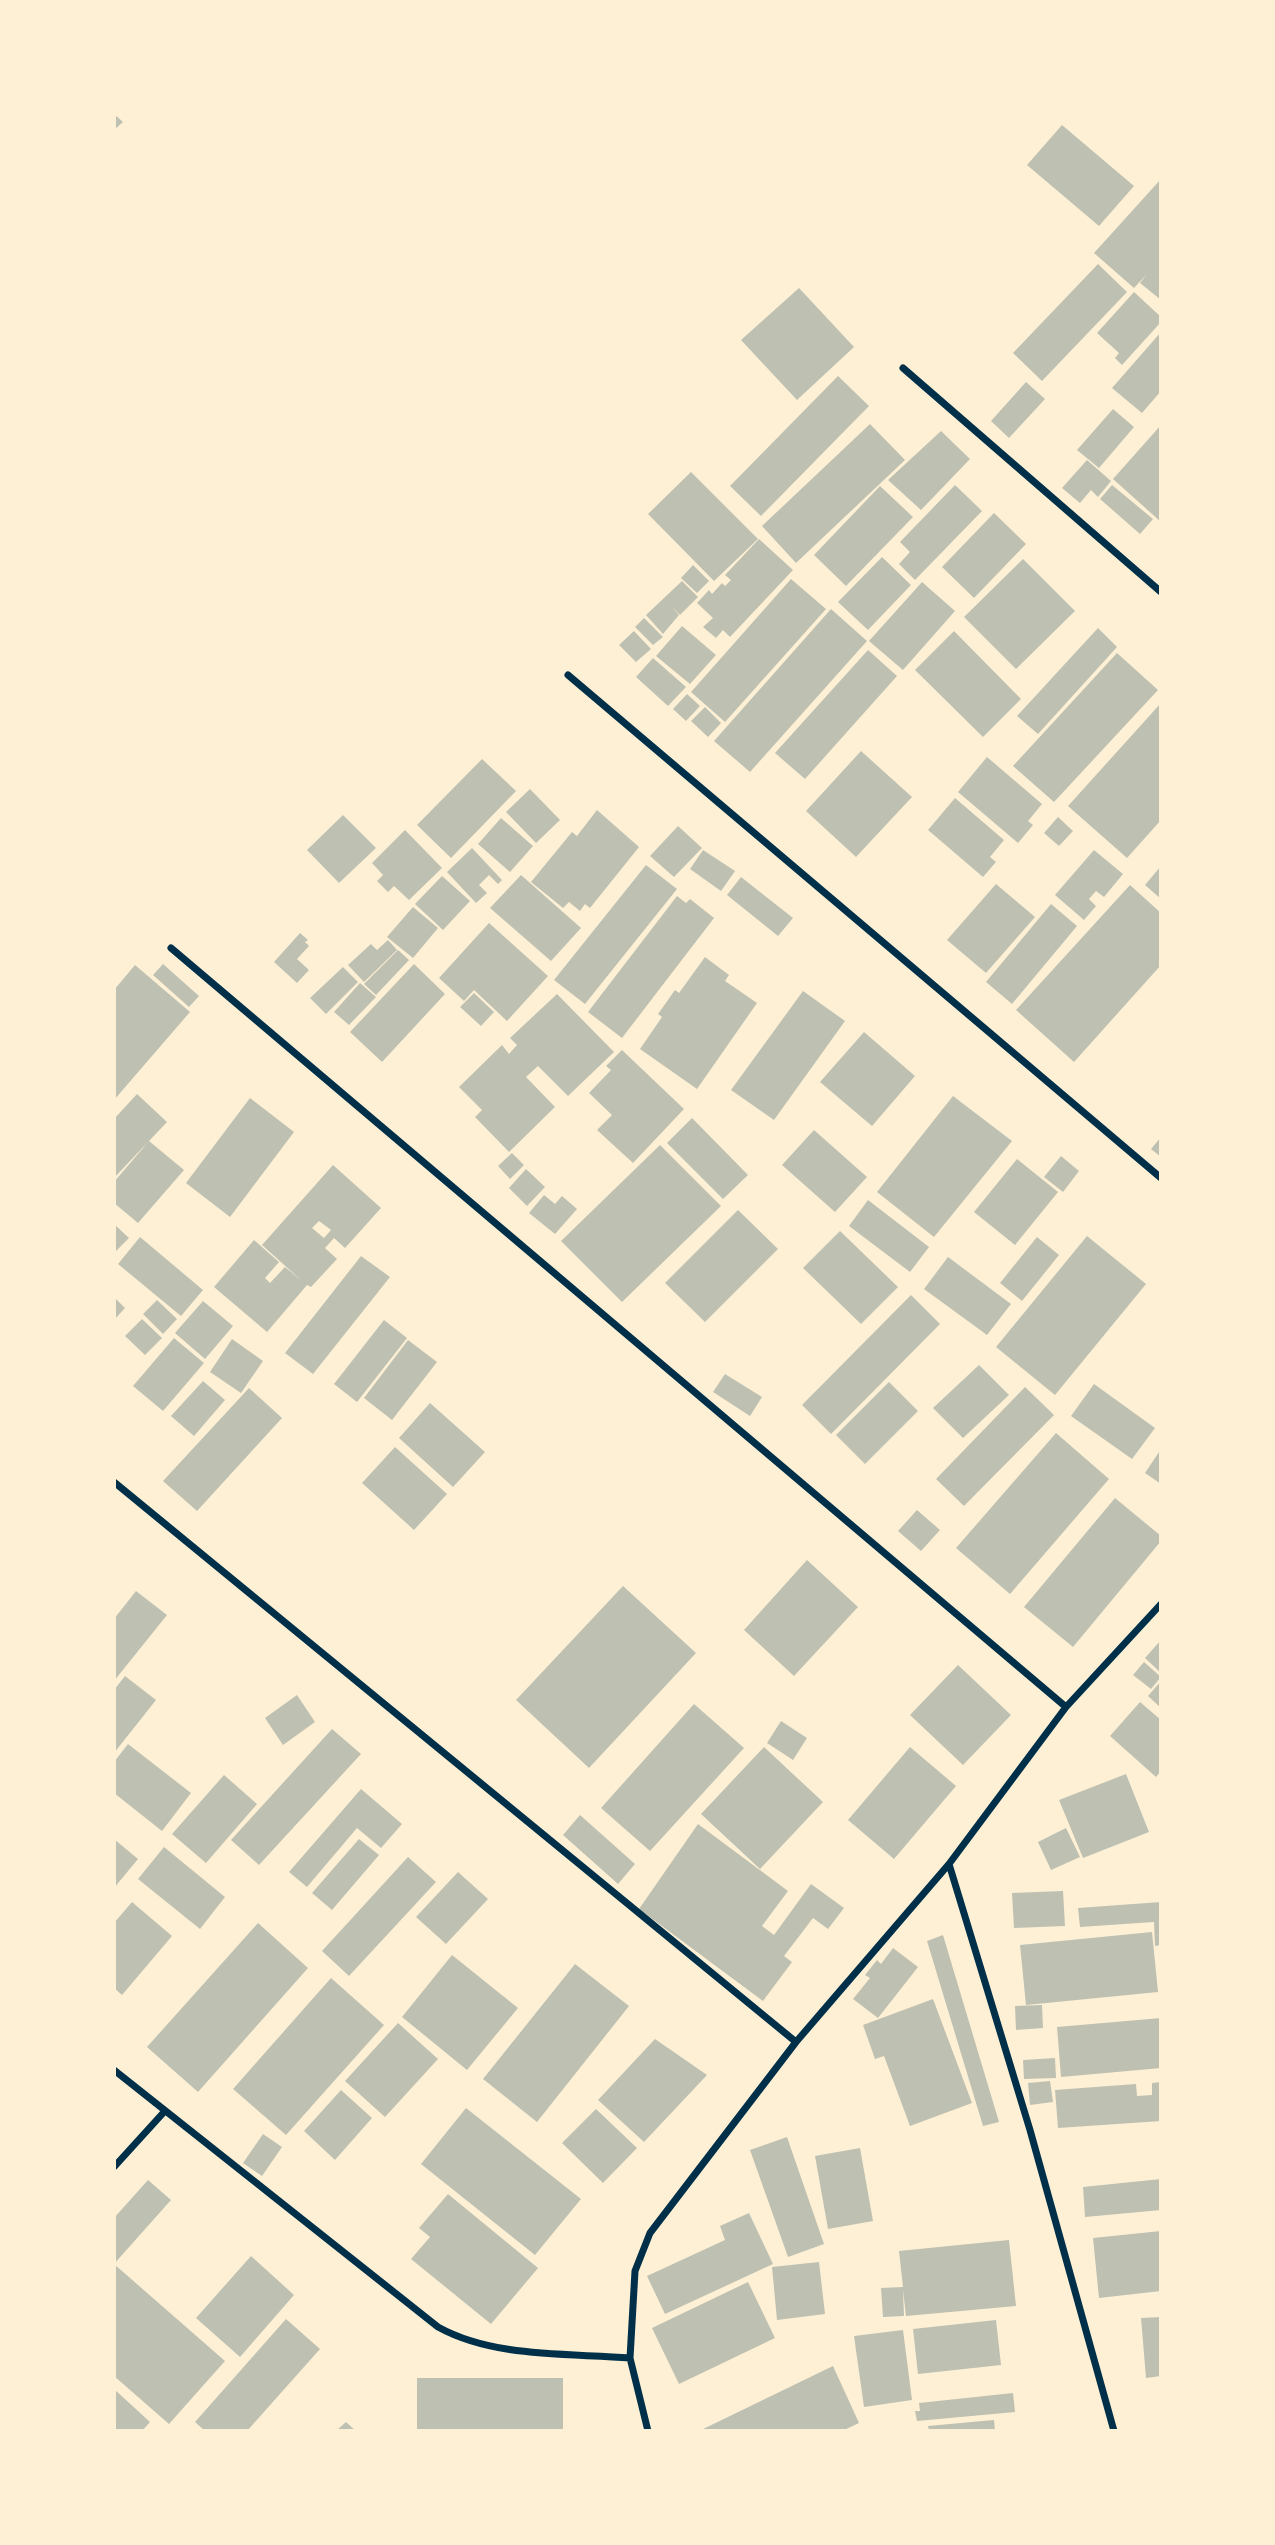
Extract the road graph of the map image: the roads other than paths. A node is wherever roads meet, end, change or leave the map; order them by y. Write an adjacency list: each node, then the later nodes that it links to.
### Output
1 (903, 368): 2 (street)
2 (1161, 592)
3 (568, 675): 5 (street)
4 (171, 948): 8 (street)
5 (1161, 1178)
6 (114, 1482): 10 (street)
7 (1161, 1604): 8 (street)
8 (1066, 1707): 9 (street)
9 (949, 1864): 10 (street); 16 (street)
10 (796, 2042): 14 (street)
11 (114, 2070): 12 (street)
12 (164, 2112): 13 (street); 14 (street)
13 (114, 2168)
14 (630, 2358): 15 (street)
15 (648, 2431)
16 (1114, 2431)

